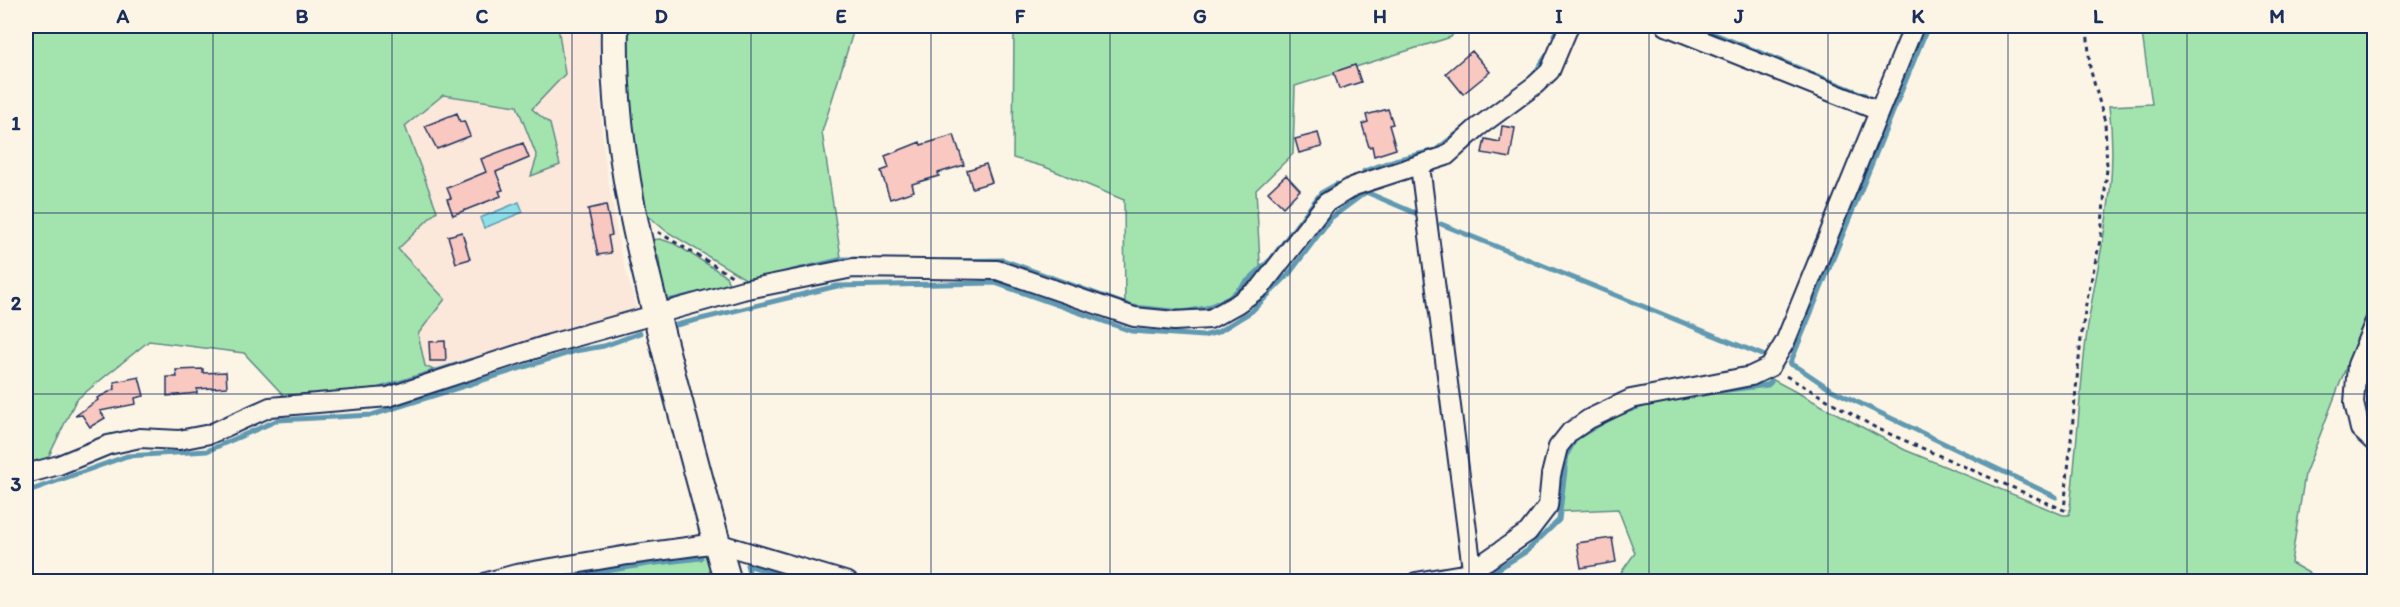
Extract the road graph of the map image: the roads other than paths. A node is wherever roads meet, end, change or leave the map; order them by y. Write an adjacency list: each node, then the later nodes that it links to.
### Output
1 (615, 26): 7 (street)
2 (1569, 26): 6 (street)
3 (1666, 26): 5 (street)
4 (1914, 26): 5 (street)
5 (1879, 111): 12 (street)
6 (1420, 166): 7 (street); 12 (street)
7 (656, 316): 10 (street); 11 (street)
8 (2374, 324): 9 (street)
9 (2374, 442)
10 (26, 474)
11 (717, 543): 13 (street); 14 (street); 15 (street)
12 (1474, 575): 16 (street)
13 (487, 582)
14 (728, 582)
15 (848, 582)
16 (1416, 582)

